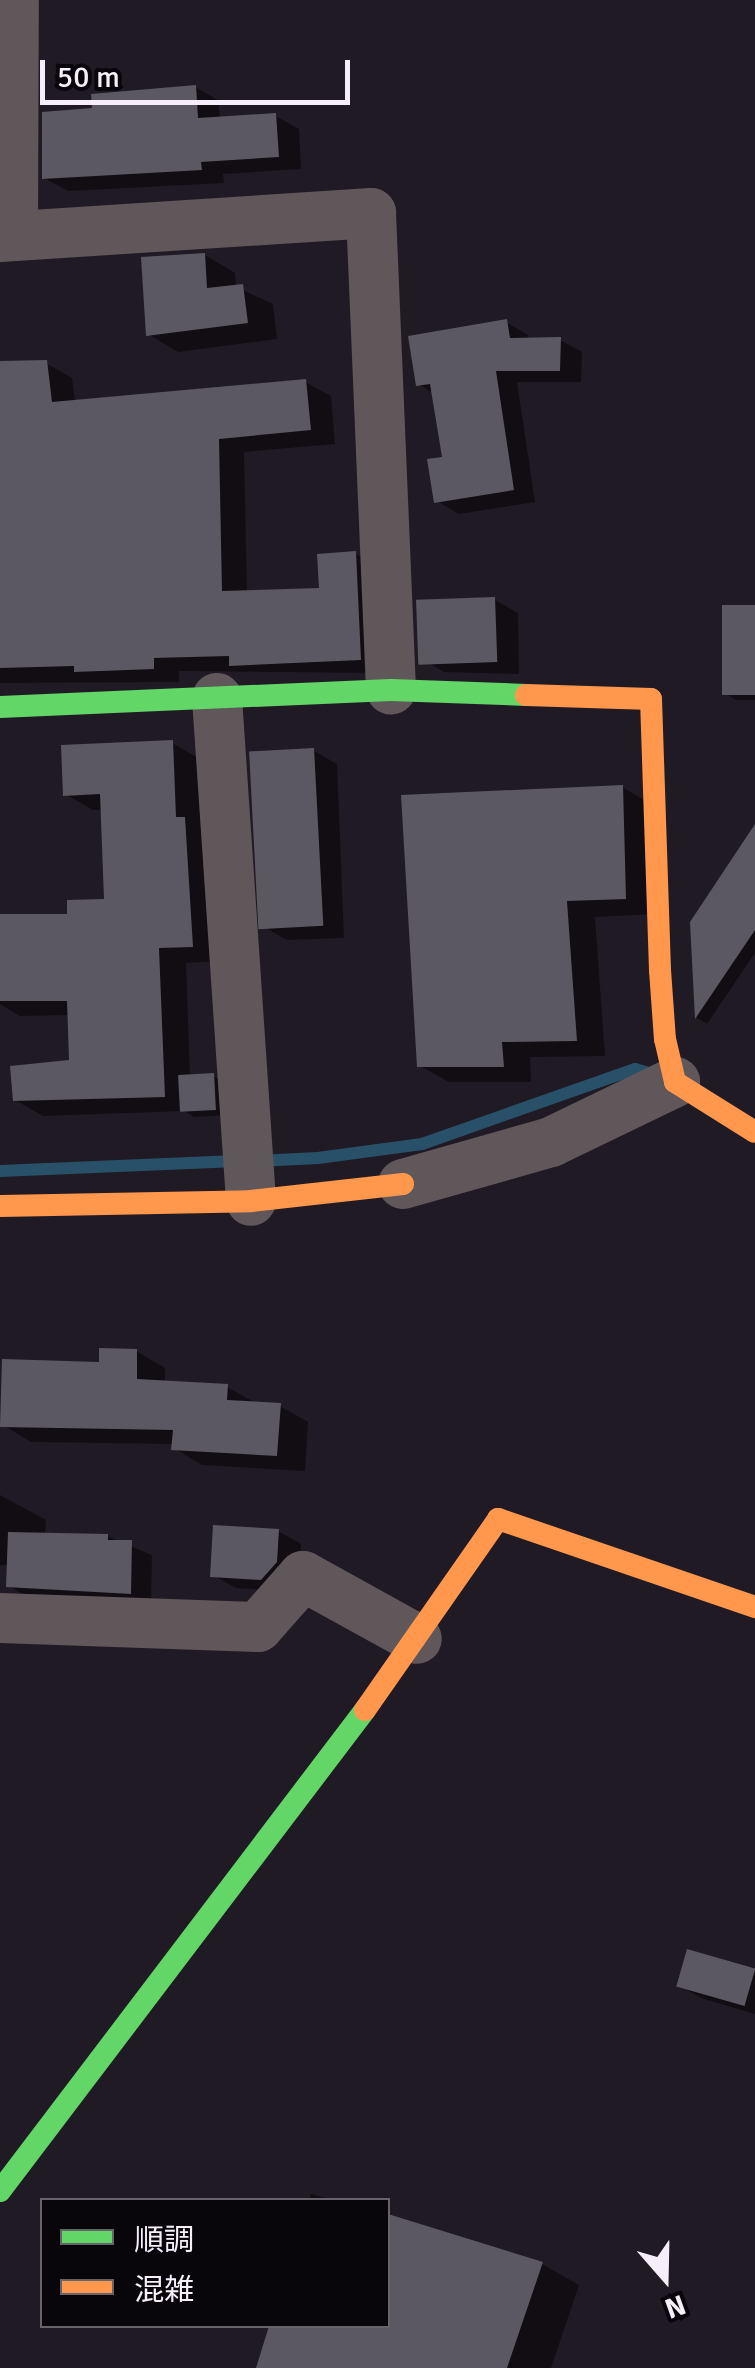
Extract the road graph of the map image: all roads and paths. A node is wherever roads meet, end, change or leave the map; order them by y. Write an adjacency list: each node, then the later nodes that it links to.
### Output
1 (14, 0): 2 (street)
2 (6, 237): 3 (street)
3 (392, 690): 4 (street); 6 (street)
4 (217, 698): 5 (street); 9 (street)
5 (0, 707)
6 (676, 1082): 7 (street); 8 (street)
7 (755, 1132)
8 (402, 1184): 9 (street)
9 (251, 1201): 10 (street)
10 (0, 1206)
11 (755, 1607): 13 (street)
12 (0, 1618): 13 (street)
13 (417, 1639): 14 (street)
14 (0, 2192)

